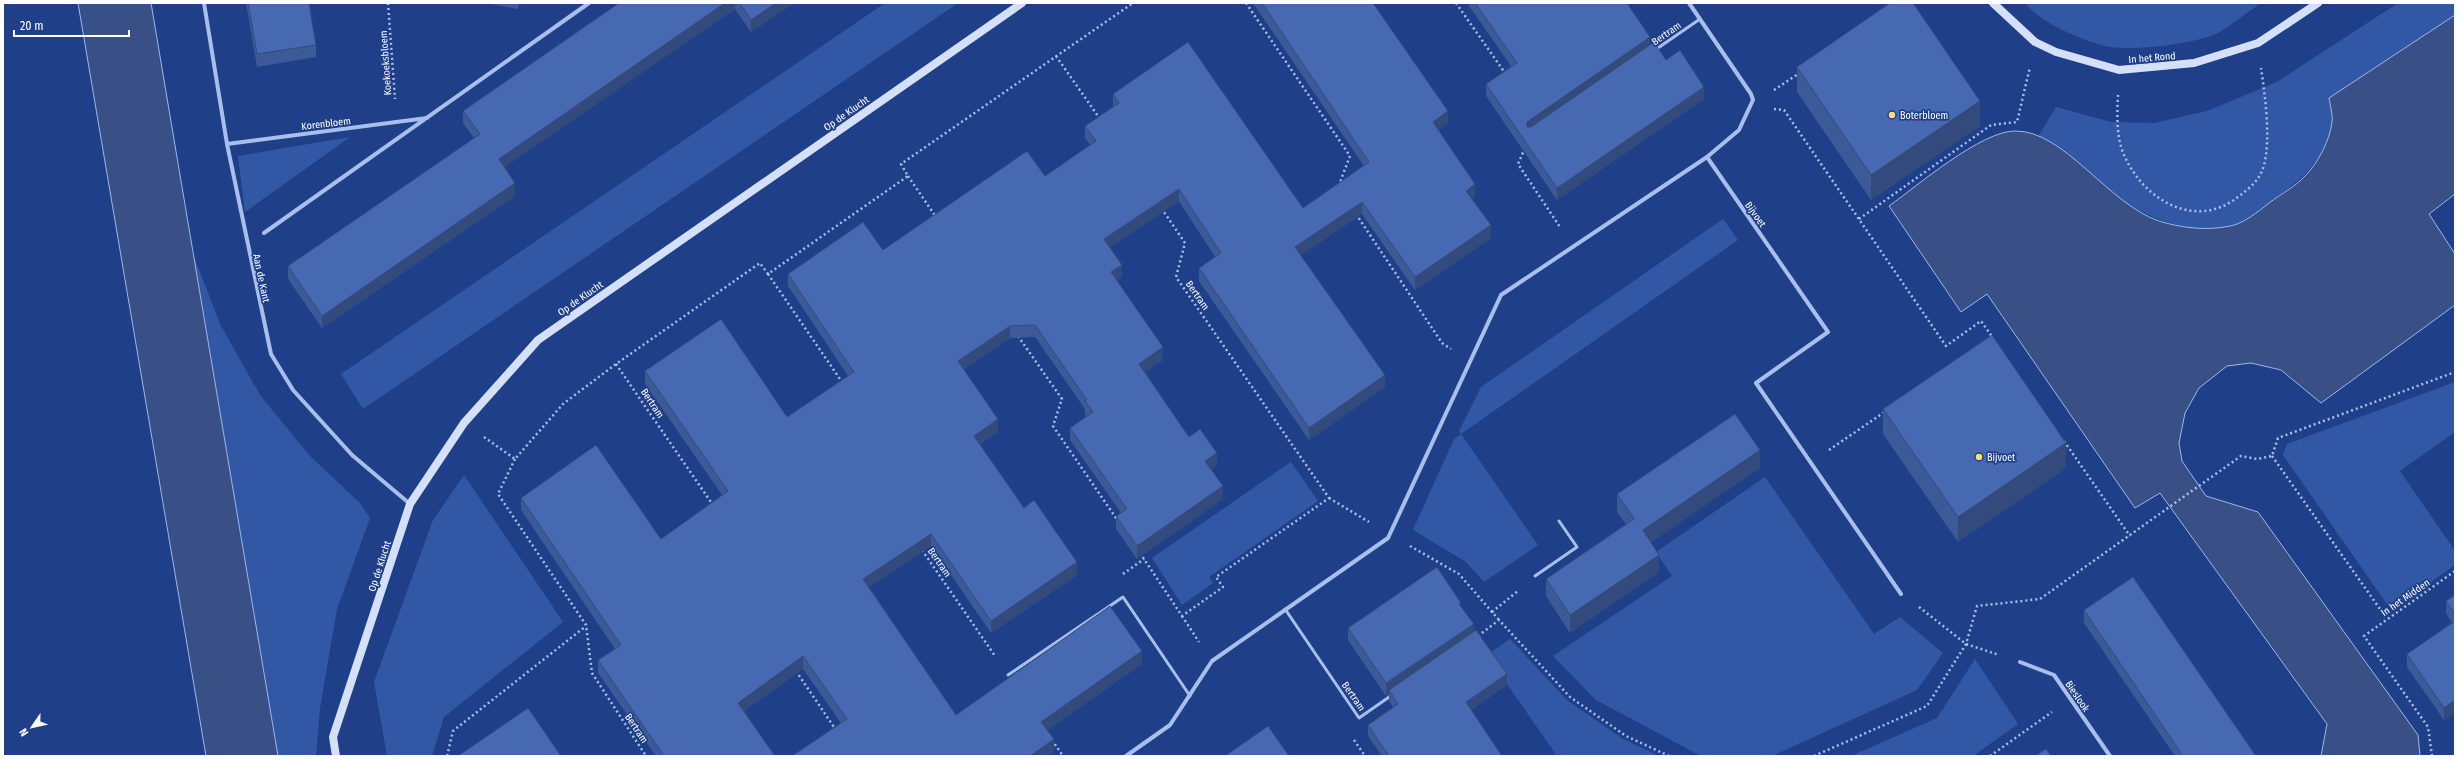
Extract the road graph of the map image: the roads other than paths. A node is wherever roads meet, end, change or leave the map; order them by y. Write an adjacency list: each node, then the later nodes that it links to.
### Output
1 (204, 3): 10 (street, Aan de Kant)
2 (589, 3): 9 (street, Korenbloem)
3 (1022, 3): 13 (street, Op de Klucht)
4 (1689, 3): 7 (street)
5 (1993, 3): 6 (street, In het Rond)
6 (2318, 3)
7 (1700, 19): 8 (lane, Bertram); 11 (street)
8 (1654, 51)
9 (427, 118): 10 (street, Korenbloem); 12 (street, Korenbloem)
10 (227, 144): 13 (street, Aan de Kant)
11 (1707, 157): 16 (street, Bijvoet); 17 (street)
12 (264, 233)
13 (410, 504): 22 (street, Op de Klucht)
14 (1559, 521): 15 (lane)
15 (1534, 576)
16 (1901, 594)
17 (1285, 609): 20 (lane, Bertram); 21 (street)
18 (2020, 662): 24 (street, Bieslook)
19 (1008, 675): 21 (lane)
20 (1397, 692)
21 (1190, 696): 23 (street)
22 (336, 756)
23 (1126, 756)
24 (2110, 756)

